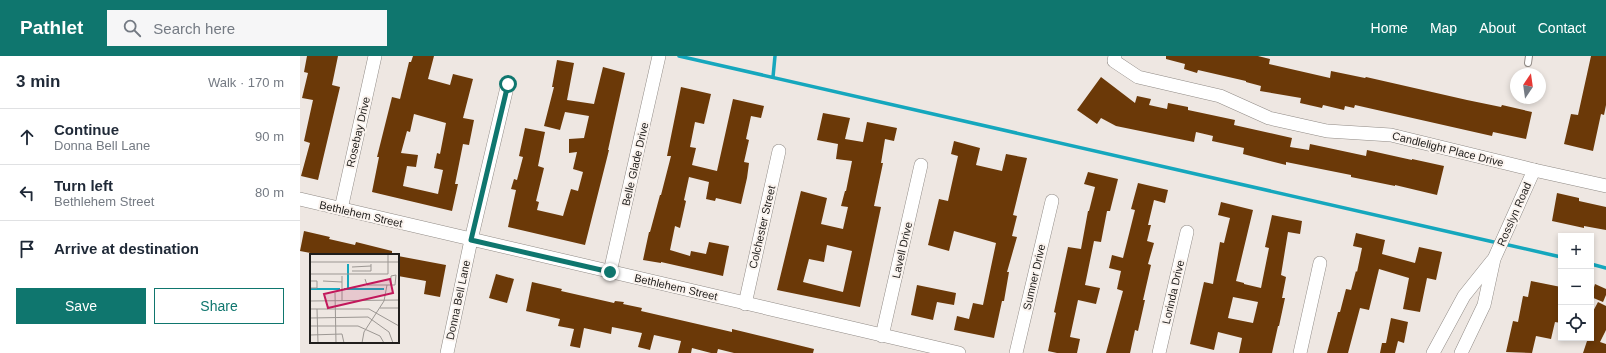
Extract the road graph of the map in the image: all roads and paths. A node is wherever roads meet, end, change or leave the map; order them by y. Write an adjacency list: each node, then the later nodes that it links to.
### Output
1 (375, 56): 13 (street, Rosebay Drive)
2 (1114, 56): 9 (street, Candlelight Place Drive)
3 (1529, 56): 5 (lane)
4 (658, 61): 18 (street, Belle Glade Drive)
5 (1528, 63)
6 (508, 84): 15 (street, Donna Bell Lane)
7 (779, 151): 19 (street, Colchester Street)
8 (921, 165): 20 (street, Lavell Drive)
9 (1534, 170): 10 (street, Candlelight Place Drive); 16 (street, Rosslyn Road)
10 (1606, 185)
11 (300, 199): 13 (street, Bethlehem Street)
12 (1052, 201): 23 (street, Sumner Drive)
13 (341, 209): 15 (street, Bethlehem Street)
14 (1187, 232): 24 (street, Lorinda Drive)
15 (471, 240): 18 (street, Bethlehem Street); 21 (street, Donna Bell Lane)
16 (1494, 258): 26 (street, Rosslyn Road); 27 (street, Rosslyn Road)
17 (1320, 263): 25 (street)
18 (610, 272): 19 (street, Bethlehem Street)
19 (745, 304): 20 (street, Bethlehem Street)
20 (882, 336): 22 (street, Bethlehem Street)
21 (447, 353)
22 (959, 353)
23 (1016, 353)
24 (1160, 353)
25 (1300, 353)
26 (1433, 353)
27 (1461, 353)

